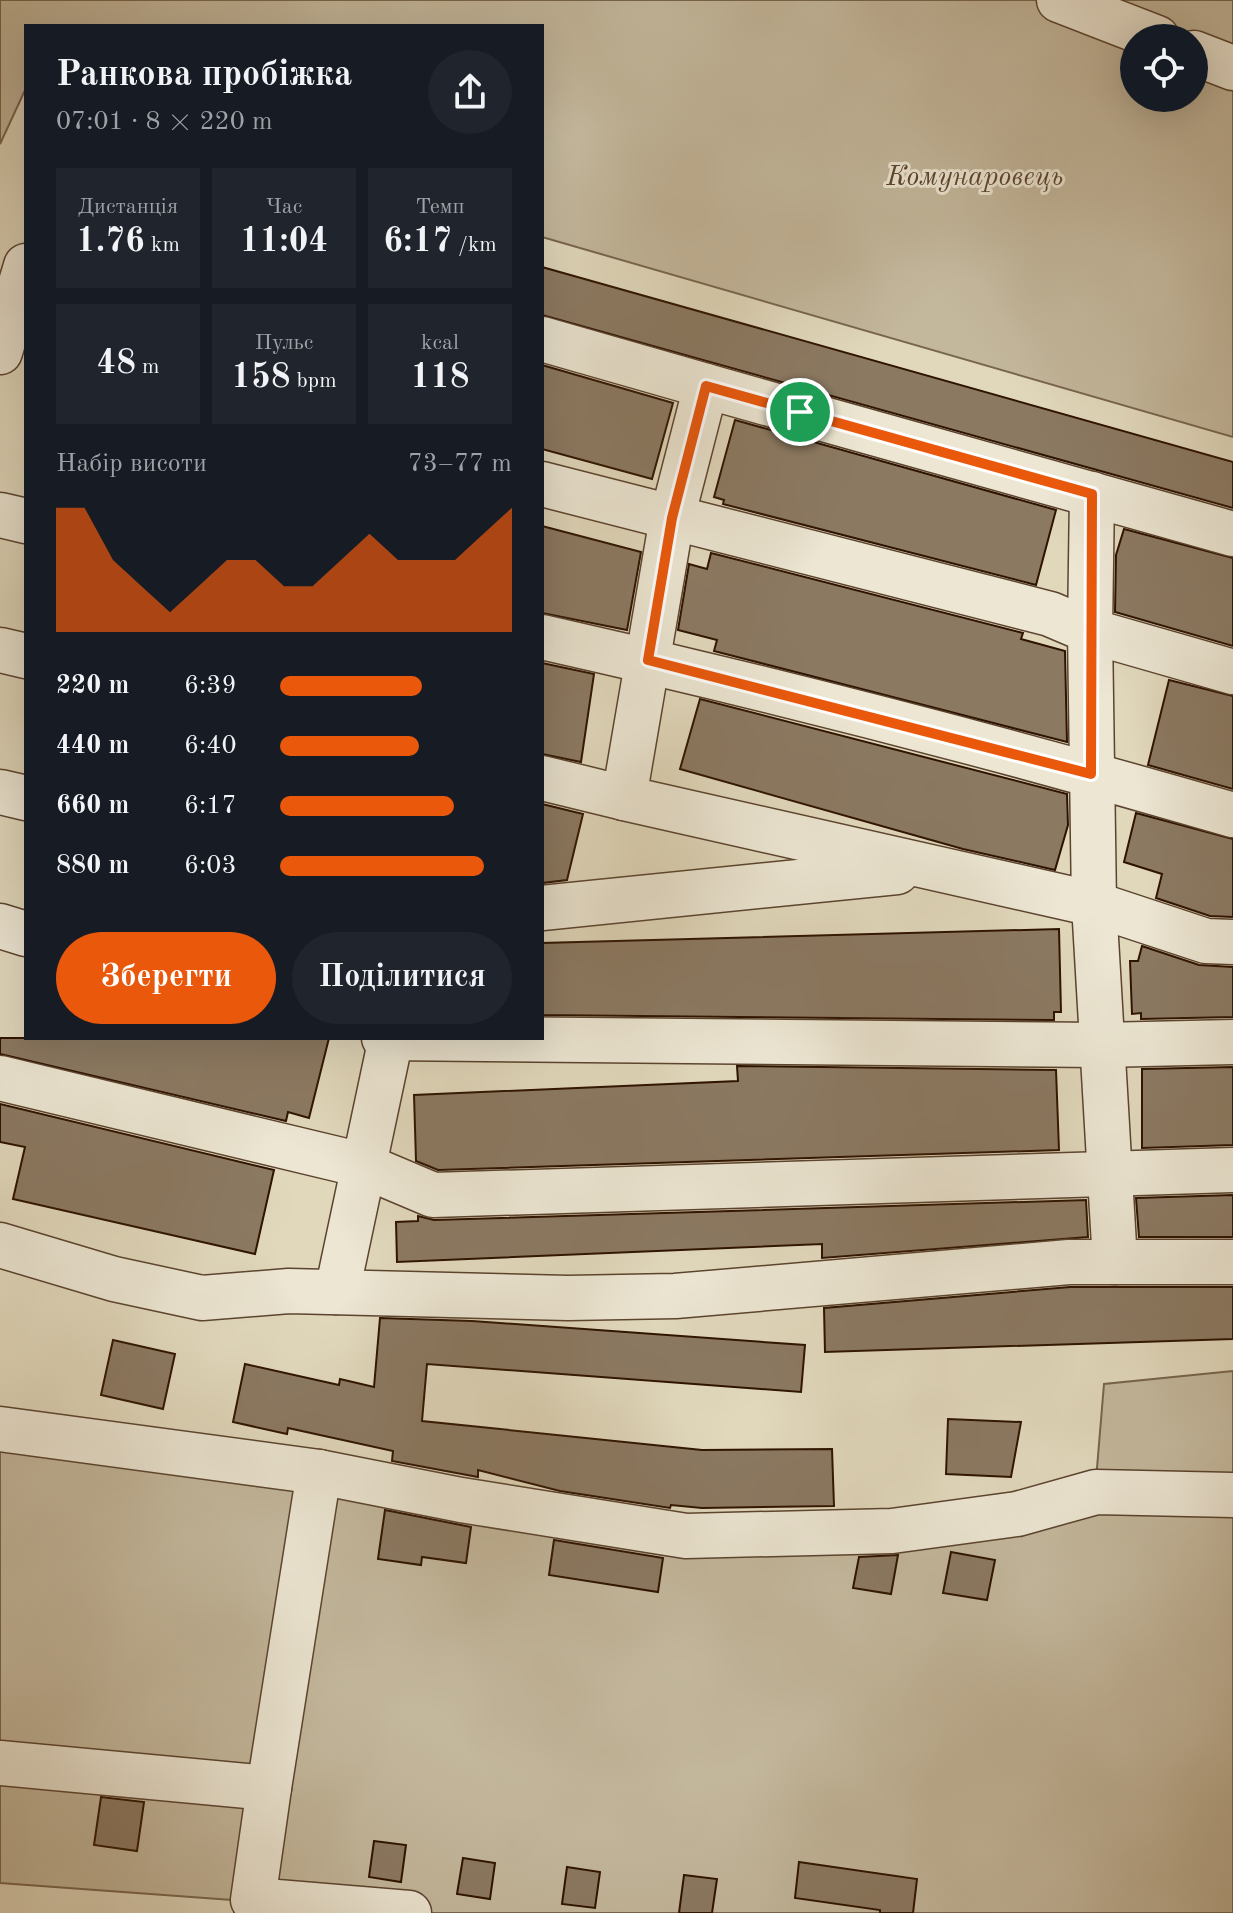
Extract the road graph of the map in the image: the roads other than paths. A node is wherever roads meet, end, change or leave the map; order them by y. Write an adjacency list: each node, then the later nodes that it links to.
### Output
1 (1059, 0): 2 (street)
2 (1121, 24)
3 (1208, 58): 4 (street)
4 (1233, 68)
5 (24, 276): 7 (street)
6 (544, 340): 8 (street)
7 (9, 350)
8 (706, 386): 10 (street); 12 (street)
9 (544, 485): 12 (street)
10 (1092, 494): 14 (street); 15 (street)
11 (0, 515): 13 (street)
12 (672, 518): 15 (street); 19 (street)
13 (24, 521)
14 (1233, 534)
15 (1090, 631): 20 (street); 21 (street)
16 (544, 637): 19 (street)
17 (0, 650): 18 (street)
18 (24, 656)
19 (648, 660): 21 (street); 25 (street)
20 (1233, 672)
21 (1091, 774): 26 (street); 28 (street)
22 (544, 778): 25 (street)
23 (0, 792): 24 (street)
24 (24, 798)
25 (624, 798): 27 (street)
26 (1233, 815)
27 (935, 868): 28 (street); 29 (street)
28 (1094, 904): 32 (street); 36 (street)
29 (544, 908)
30 (0, 926): 31 (street)
31 (24, 933)
32 (1233, 942)
33 (388, 1040): 38 (street)
34 (507, 1040): 36 (street)
35 (1233, 1042): 36 (street)
36 (1101, 1045): 40 (street)
37 (0, 1078): 38 (street)
38 (362, 1165): 40 (street); 44 (street)
39 (1233, 1170): 40 (street)
40 (1108, 1172): 42 (street)
41 (0, 1245): 44 (street)
42 (1115, 1262): 43 (street); 44 (street)
43 (1233, 1262)
44 (337, 1292)
45 (0, 1429): 46 (street)
46 (319, 1472): 47 (street); 49 (street)
47 (1233, 1495)
48 (0, 1763): 49 (street)
49 (269, 1788): 50 (street)
50 (409, 1913)

